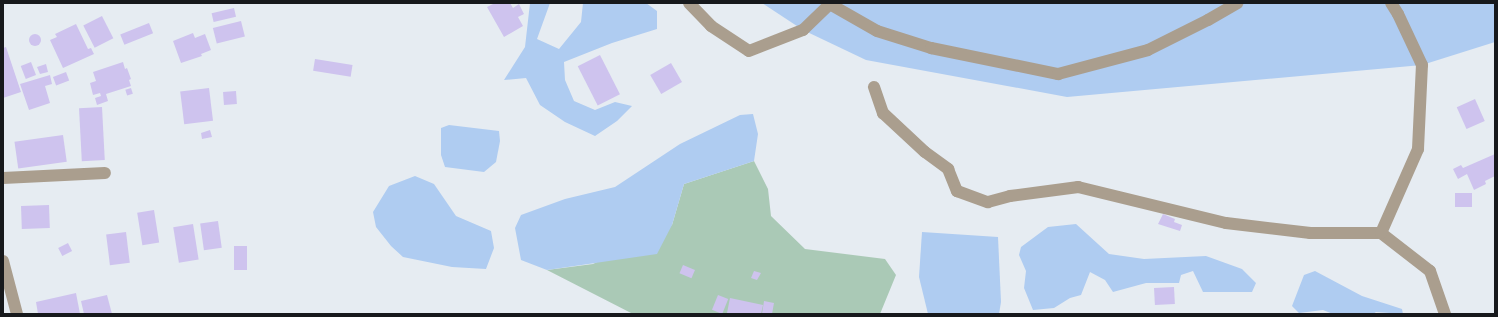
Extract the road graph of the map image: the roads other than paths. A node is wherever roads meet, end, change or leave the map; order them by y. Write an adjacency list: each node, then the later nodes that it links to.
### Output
1 (689, 3): 4 (street)
2 (1236, 3): 4 (street)
3 (1391, 3): 8 (street)
4 (829, 4)
5 (874, 87): 8 (street)
6 (105, 173): 7 (street)
7 (3, 178)
8 (1381, 233): 11 (street)
9 (3, 261): 10 (street)
10 (17, 314)
11 (1445, 314)

